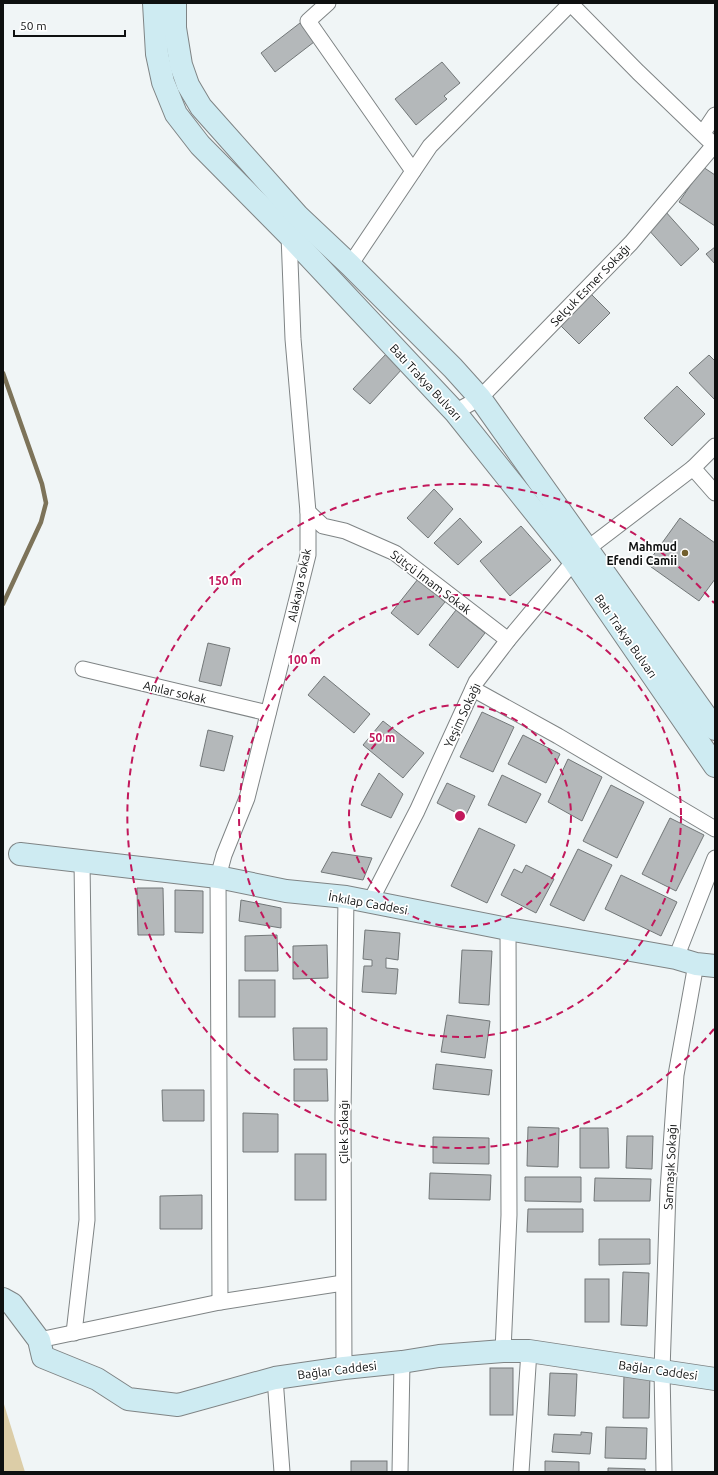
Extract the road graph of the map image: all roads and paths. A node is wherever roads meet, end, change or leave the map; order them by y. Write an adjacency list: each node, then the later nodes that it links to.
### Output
1 (154, 3): 9 (main road, Batı Trakya Bulvarı)
2 (175, 3): 10 (main road, Batı Trakya Bulvarı)
3 (328, 3): 8 (street)
4 (570, 3): 6 (street); 8 (street)
5 (715, 115): 6 (street)
6 (703, 133): 7 (street)
7 (714, 145): 11 (street, Selçuk Esmer Sokağı)
8 (413, 171): 10 (street)
9 (289, 235): 12 (main road, Batı Trakya Bulvarı); 16 (street, Alakaya sokak)
10 (350, 265): 11 (main road, Batı Trakya Bulvarı)
11 (480, 398): 12 (street, Selçuk Esmer Sokağı); 17 (main road, Batı Trakya Bulvarı)
12 (455, 412): 17 (main road, Batı Trakya Bulvarı)
13 (715, 446): 14 (street, Yeşim Sokağı)
14 (693, 468): 15 (street); 17 (street, Yeşim Sokağı)
15 (715, 492)
16 (308, 512): 18 (street, Sütçü İmam Sokak); 22 (street, Alakaya sokak)
17 (581, 555): 18 (street, Yeşim Sokağı); 21 (main road, Batı Trakya Bulvarı); 24 (main road, Batı Trakya Bulvarı)
18 (508, 640): 20 (street, Yeşim Sokağı)
19 (83, 669): 22 (street, Anılar sokak)
20 (473, 689): 25 (street); 31 (street, Yeşim Sokağı)
21 (707, 712): 23 (main road, Batı Trakya Bulvarı)
22 (268, 713): 29 (street, Alakaya sokak)
23 (715, 729)
24 (715, 766)
25 (715, 829)
26 (20, 854): 28 (main road, İnkılap Caddesi)
27 (715, 858): 33 (street)
28 (82, 862): 29 (main road, İnkılap Caddesi); 38 (street)
29 (218, 877): 30 (main road, İnkılap Caddesi); 37 (street, Alakaya sokak)
30 (346, 897): 31 (main road, İnkılap Caddesi); 35 (street, Çilek Sokağı)
31 (370, 902): 32 (main road, İnkılap Caddesi)
32 (508, 929): 33 (main road, İnkılap Caddesi); 40 (street)
33 (676, 958): 34 (main road, İnkılap Caddesi)
34 (706, 965): 44 (street, Sarmaşık Sokağı)
35 (343, 1283): 37 (street); 43 (street, Çilek Sokağı)
36 (3, 1299): 39 (main road, Bağlar Caddesi)
37 (220, 1302): 38 (street)
38 (74, 1332): 39 (street)
39 (39, 1340): 45 (main road, Bağlar Caddesi)
40 (504, 1350): 41 (main road, Bağlar Caddesi); 42 (main road, Bağlar Caddesi)
41 (529, 1351): 44 (main road, Bağlar Caddesi); 49 (street)
42 (402, 1362): 43 (main road, Bağlar Caddesi); 48 (street)
43 (344, 1368): 45 (main road, Bağlar Caddesi)
44 (662, 1371): 46 (main road, Bağlar Caddesi); 50 (street, Sarmaşık Sokağı)
45 (275, 1378): 47 (street)
46 (715, 1379)
47 (282, 1472)
48 (400, 1472)
49 (521, 1472)
50 (664, 1472)

